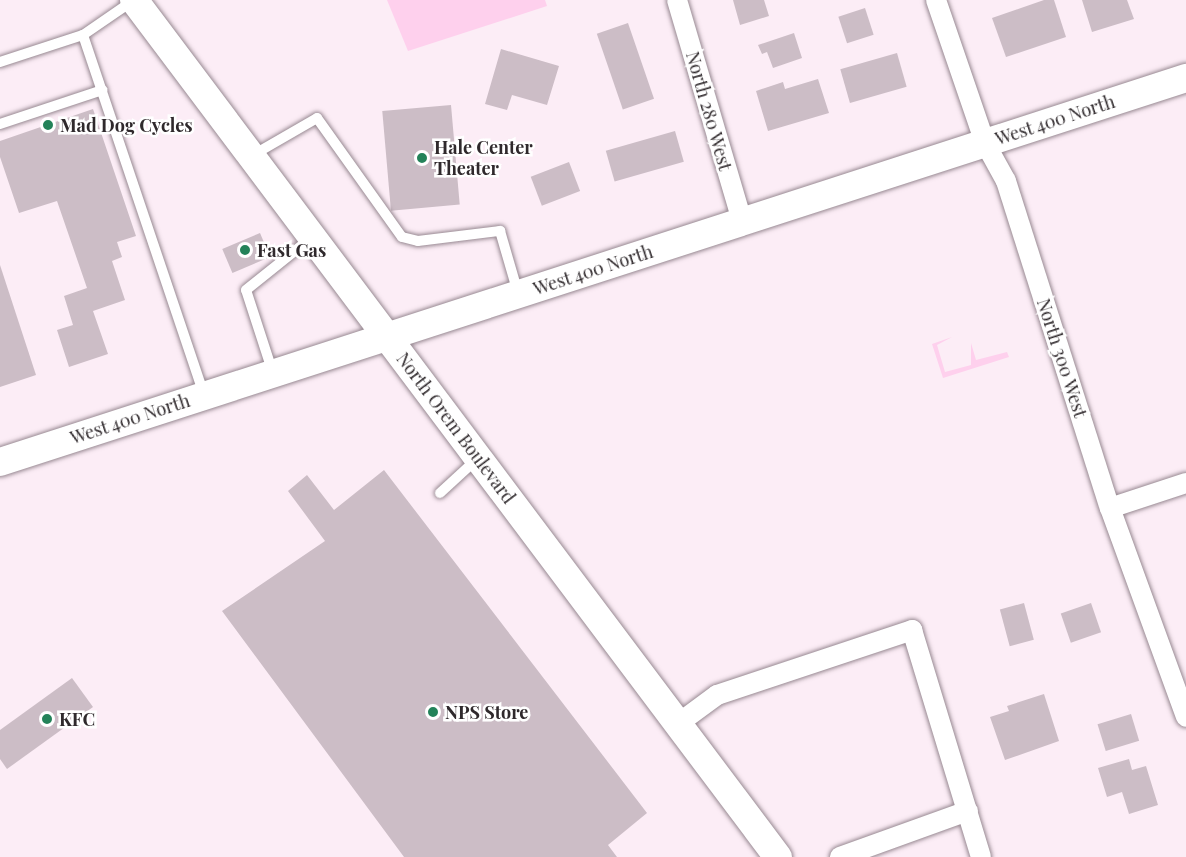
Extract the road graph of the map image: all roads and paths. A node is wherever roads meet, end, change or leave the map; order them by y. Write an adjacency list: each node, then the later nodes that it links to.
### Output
1 (134, 0): 4 (lane); 10 (main road, North Orem Boulevard)
2 (677, 0): 11 (street, North 280 West)
3 (936, 0): 9 (street, North 300 West)
4 (83, 35): 5 (lane); 7 (lane)
5 (0, 62)
6 (1186, 78): 9 (main road, West 400 North)
7 (102, 90): 8 (lane); 16 (lane)
8 (0, 124)
9 (985, 143): 11 (main road, West 400 North); 21 (street, North 300 West)
10 (253, 155): 12 (main road, North Orem Boulevard); 13 (lane)
11 (742, 221): 13 (main road, West 400 North)
12 (313, 236): 14 (main road, North Orem Boulevard); 15 (lane)
13 (519, 294): 14 (main road, West 400 North)
14 (387, 336): 15 (main road, West 400 North); 17 (main road, North Orem Boulevard)
15 (273, 373): 16 (main road, West 400 North)
16 (204, 395): 18 (main road, West 400 North)
17 (478, 458): 20 (lane); 23 (main road, North Orem Boulevard)
18 (0, 462)
19 (1186, 483): 21 (street)
20 (440, 493)
21 (1110, 508): 22 (street, North 300 West)
22 (1186, 717)
23 (679, 723): 24 (street); 25 (main road, North Orem Boulevard)
24 (968, 812): 26 (street); 27 (street)
25 (778, 857)
26 (840, 857)
27 (981, 857)

